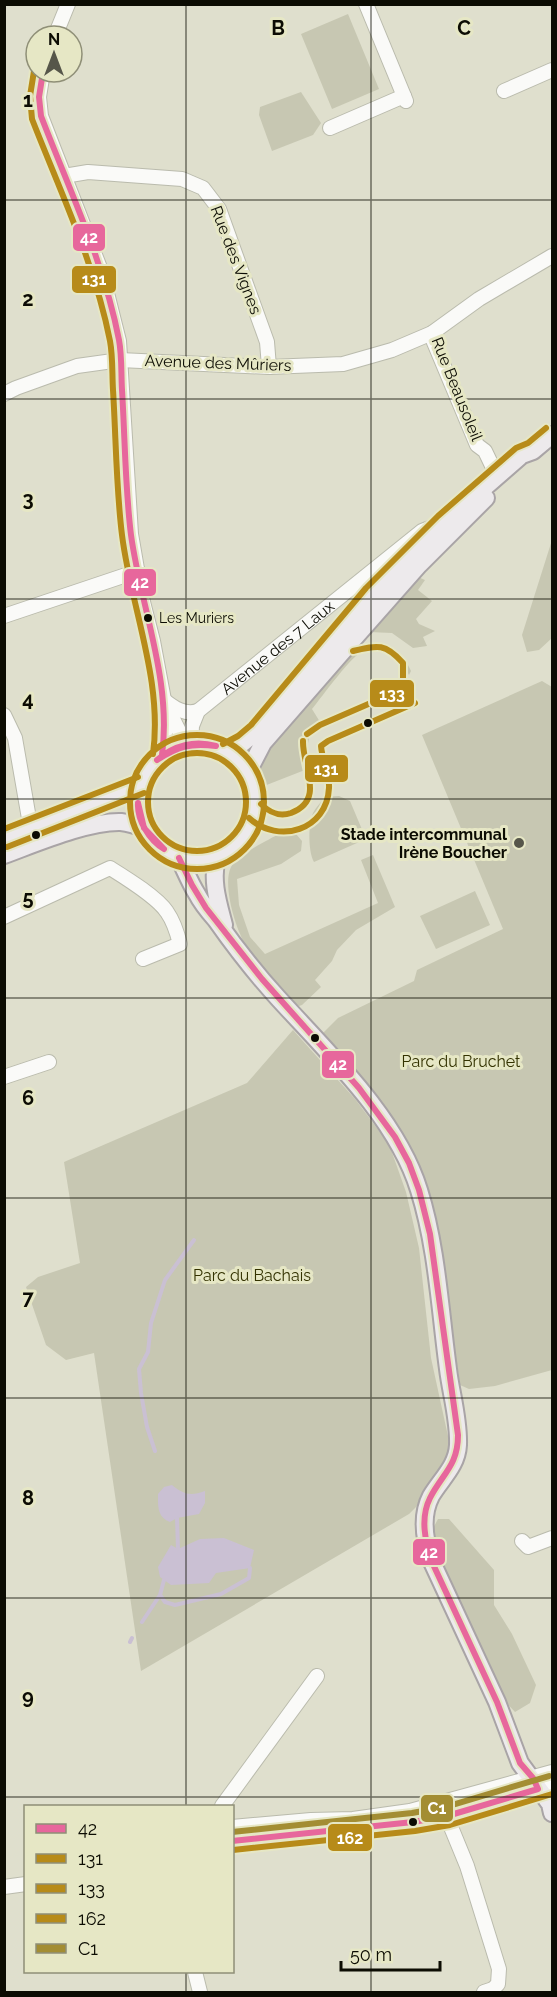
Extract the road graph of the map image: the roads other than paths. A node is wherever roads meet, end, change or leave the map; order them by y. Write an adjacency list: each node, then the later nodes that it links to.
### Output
1 (68, 4): 3 (street)
2 (366, 4): 7 (street)
3 (60, 24)
4 (552, 70): 6 (street)
5 (41, 84): 8 (street)
6 (504, 91)
7 (330, 128)
8 (64, 176): 11 (street); 12 (street, Rue des Vignes)
9 (552, 256): 10 (street, Rue Beausoleil)
10 (432, 333): 12 (street, Avenue des Mûriers); 16 (street, Rue Beausoleil)
11 (120, 360): 12 (street, Avenue des Mûriers); 13 (street, Avenue des Mûriers); 18 (street)
12 (269, 367)
13 (4, 394)
14 (552, 435): 15 (main road, Avenue des 7 Laux)
15 (533, 451): 16 (main road, Avenue des 7 Laux); 26 (main road)
16 (497, 476): 17 (main road, Avenue des 7 Laux)
17 (444, 523): 21 (street, Avenue des 7 Laux); 24 (main road, Avenue des 7 Laux)
18 (138, 571): 19 (street); 20 (street)
19 (4, 616)
20 (164, 700): 21 (street); 23 (street); 25 (street)
21 (198, 711): 23 (street)
22 (4, 715): 29 (street)
23 (191, 744): 24 (main road); 25 (main road)
24 (228, 752): 26 (main road)
25 (162, 755): 27 (main road)
26 (248, 772): 32 (main road)
27 (141, 785): 28 (main road); 29 (main road)
28 (144, 828): 31 (main road); 33 (main road)
29 (31, 830): 30 (main road)
30 (4, 839)
31 (4, 855)
32 (218, 857): 33 (main road); 35 (main road)
33 (179, 858): 35 (main road)
34 (4, 917): 36 (street)
35 (228, 937): 43 (main road)
36 (143, 960)
37 (49, 1062): 38 (street)
38 (4, 1077)
39 (552, 1538): 40 (street)
40 (522, 1541)
41 (317, 1676): 45 (street)
42 (552, 1772): 43 (street)
43 (541, 1784): 44 (street); 46 (main road); 47 (street); 48 (main road)
44 (441, 1803): 47 (street); 49 (street)
45 (223, 1805)
46 (552, 1813)
47 (447, 1816): 50 (street); 55 (street)
48 (552, 1820)
49 (234, 1827)
50 (234, 1841)
51 (24, 1884): 52 (street)
52 (4, 1887)
53 (195, 1973): 54 (street)
54 (200, 1992)
55 (484, 1992)

